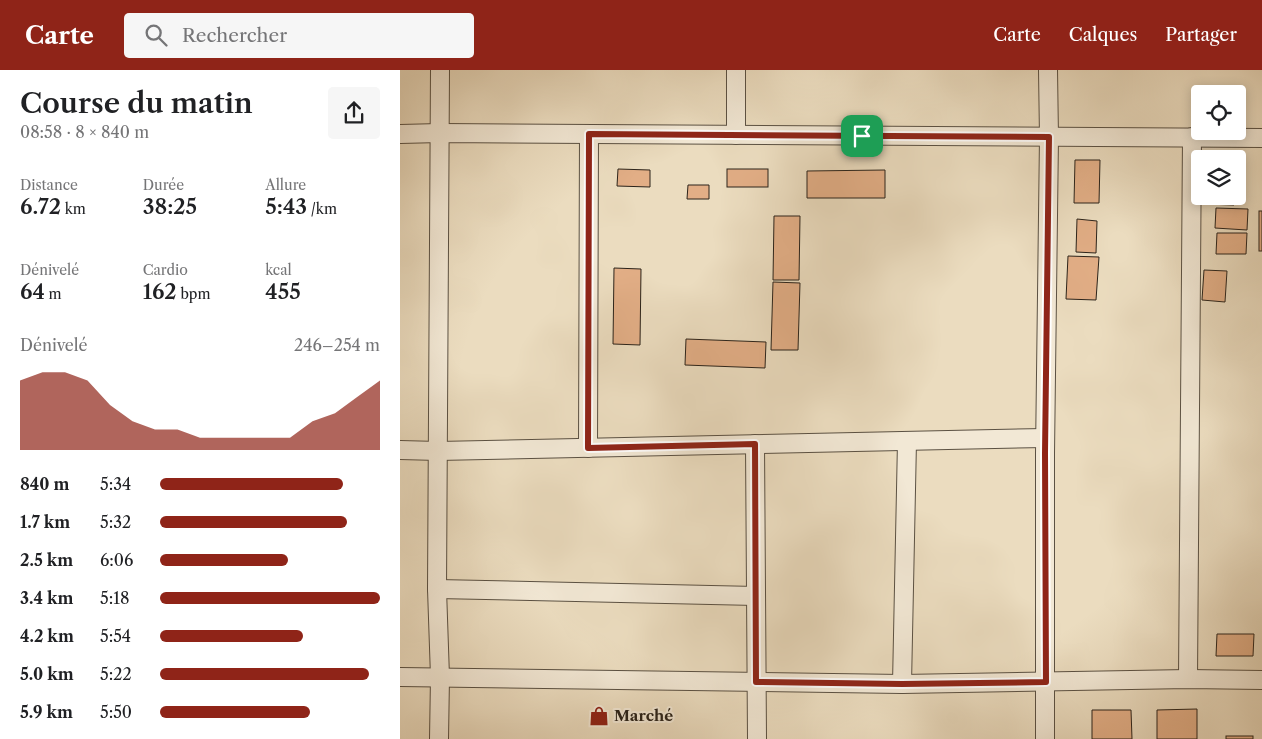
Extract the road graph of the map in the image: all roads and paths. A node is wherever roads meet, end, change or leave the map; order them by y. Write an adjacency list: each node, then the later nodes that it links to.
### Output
1 (440, 70): 4 (street)
2 (736, 70): 7 (street)
3 (1048, 70): 8 (street)
4 (440, 133): 5 (street); 6 (street); 18 (street)
5 (400, 134)
6 (589, 134): 7 (street); 16 (street)
7 (736, 135): 8 (street)
8 (1049, 137): 9 (street); 13 (street)
9 (1191, 137)
10 (1246, 138): 11 (street)
11 (1262, 138)
12 (1192, 140): 23 (street)
13 (1045, 438): 14 (street); 26 (street)
14 (907, 441): 15 (street); 27 (street)
15 (755, 444): 16 (street); 20 (street)
16 (588, 448): 18 (street)
17 (400, 450): 18 (street)
18 (438, 451): 19 (street)
19 (437, 589): 20 (street); 22 (street)
20 (756, 596): 25 (street)
21 (400, 676): 22 (street)
22 (440, 677): 25 (street); 28 (street)
23 (1188, 679): 24 (street); 26 (street)
24 (1262, 680)
25 (756, 682): 27 (street); 29 (street)
26 (1046, 682): 27 (street); 30 (street)
27 (902, 684)
28 (439, 739)
29 (757, 739)
30 (1046, 739)

